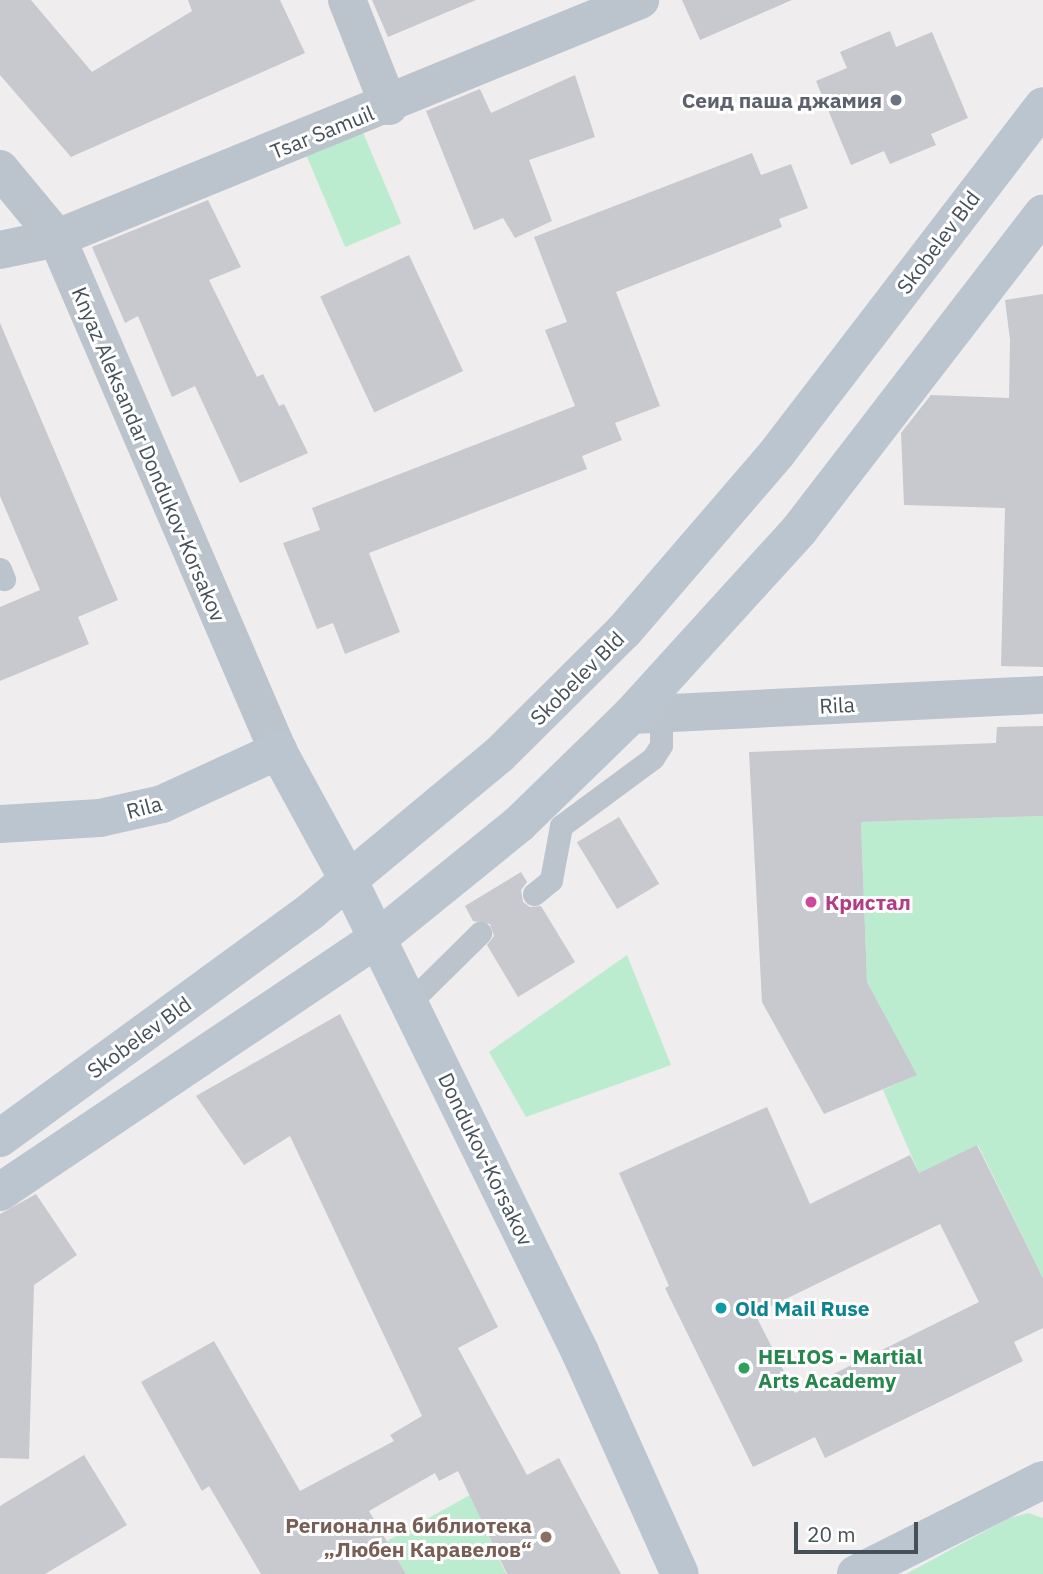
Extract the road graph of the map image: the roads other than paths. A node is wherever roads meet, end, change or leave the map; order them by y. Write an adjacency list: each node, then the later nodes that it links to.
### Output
1 (347, 0): 3 (street)
2 (640, 0): 3 (street, Tsar Samuil)
3 (388, 106): 7 (street, Tsar Samuil)
4 (1043, 106): 13 (main road, Skobelev Bld)
5 (0, 169): 7 (street, Knyaz Aleksandar Dondukov-Korsakov)
6 (1043, 214): 10 (main road)
7 (57, 238): 8 (street, Tsar Samuil); 11 (street, Knyaz Aleksandar Dondukov-Korsakov)
8 (0, 250)
9 (1043, 695): 10 (street, Rila)
10 (646, 714): 14 (lane); 16 (main road)
11 (278, 751): 12 (main road, Rila); 13 (main road, Dondukov-Korsakov)
12 (0, 824)
13 (349, 881): 16 (main road, Dondukov-Korsakov); 18 (main road, Skobelev Bld)
14 (534, 894)
15 (480, 933): 17 (lane)
16 (377, 939): 17 (main road, Dondukov-Korsakov); 19 (main road)
17 (409, 1003): 21 (main road, Dondukov-Korsakov)
18 (0, 1138)
19 (0, 1192)
20 (1043, 1480): 22 (main road)
21 (680, 1574)
22 (856, 1574)

